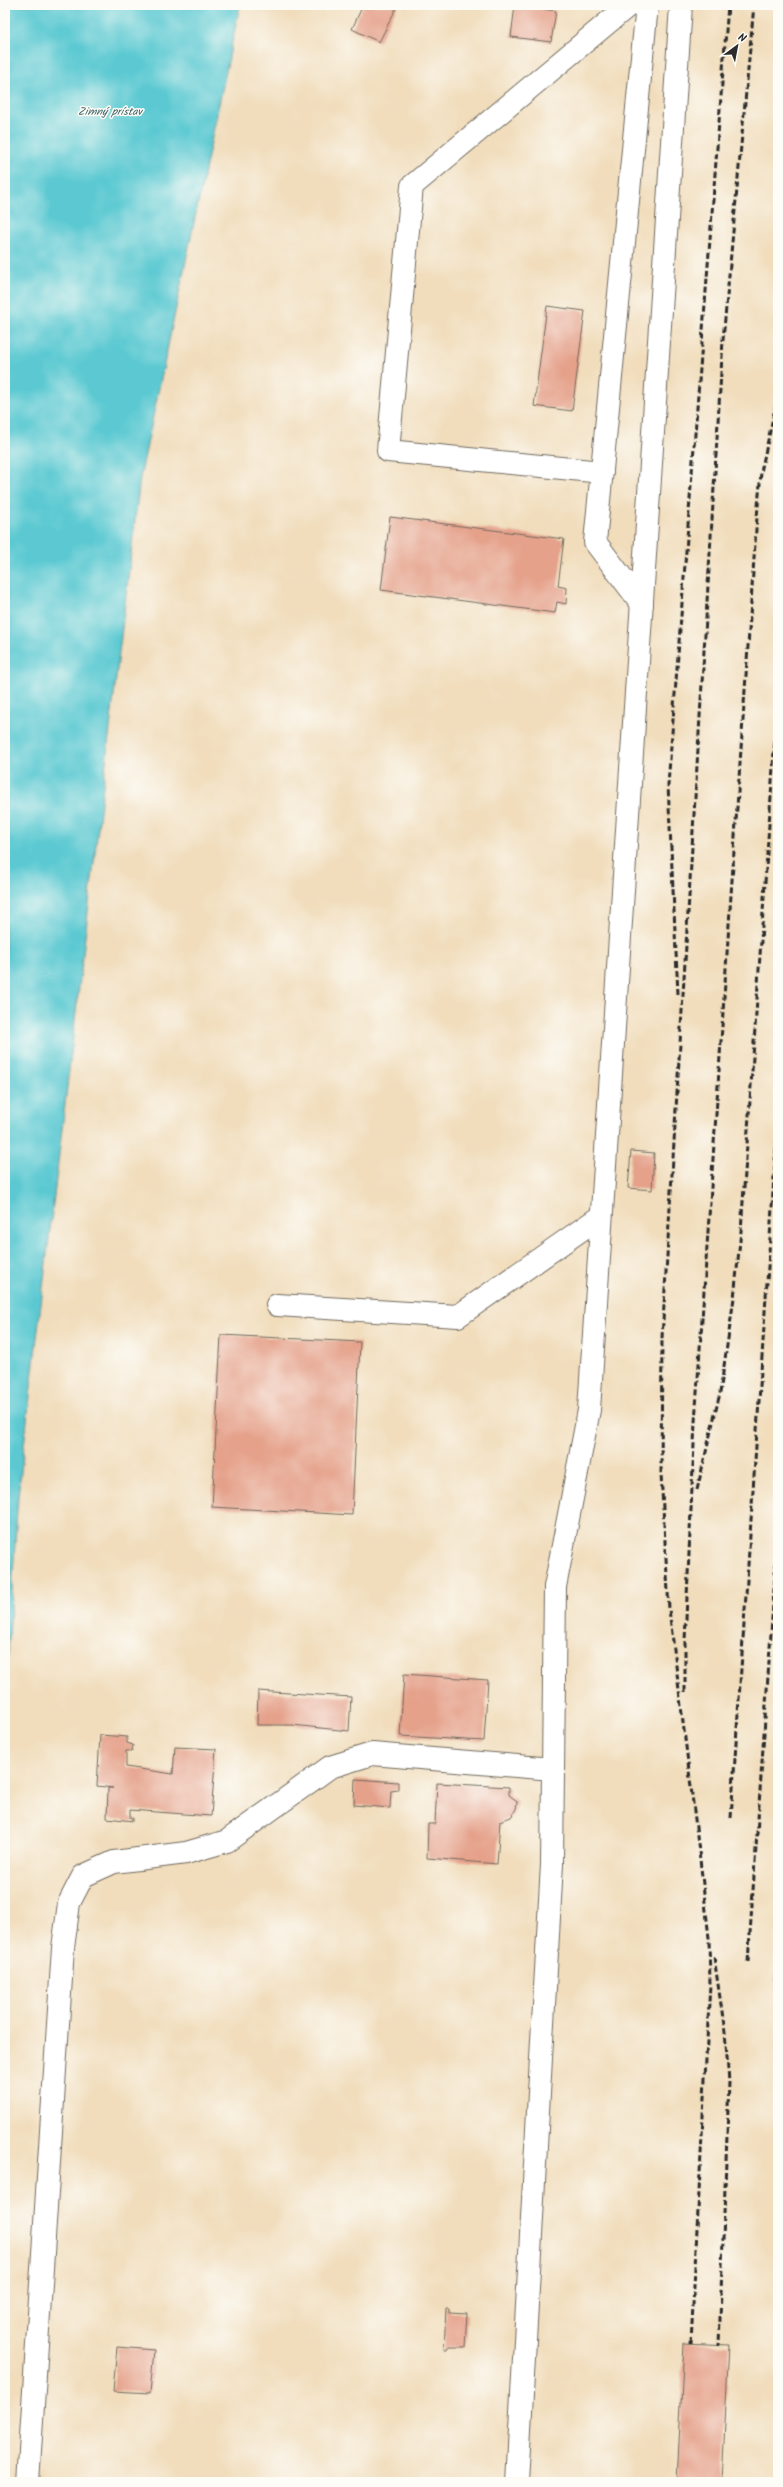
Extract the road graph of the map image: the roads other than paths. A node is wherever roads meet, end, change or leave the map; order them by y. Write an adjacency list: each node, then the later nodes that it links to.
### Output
1 (628, 5): 4 (lane)
2 (647, 5): 4 (lane)
3 (681, 5): 5 (lane)
4 (602, 472): 5 (lane)
5 (642, 604): 6 (lane)
6 (602, 1216): 7 (lane); 8 (lane)
7 (277, 1305)
8 (553, 1770): 9 (lane); 10 (lane)
9 (28, 2482)
10 (517, 2482)

